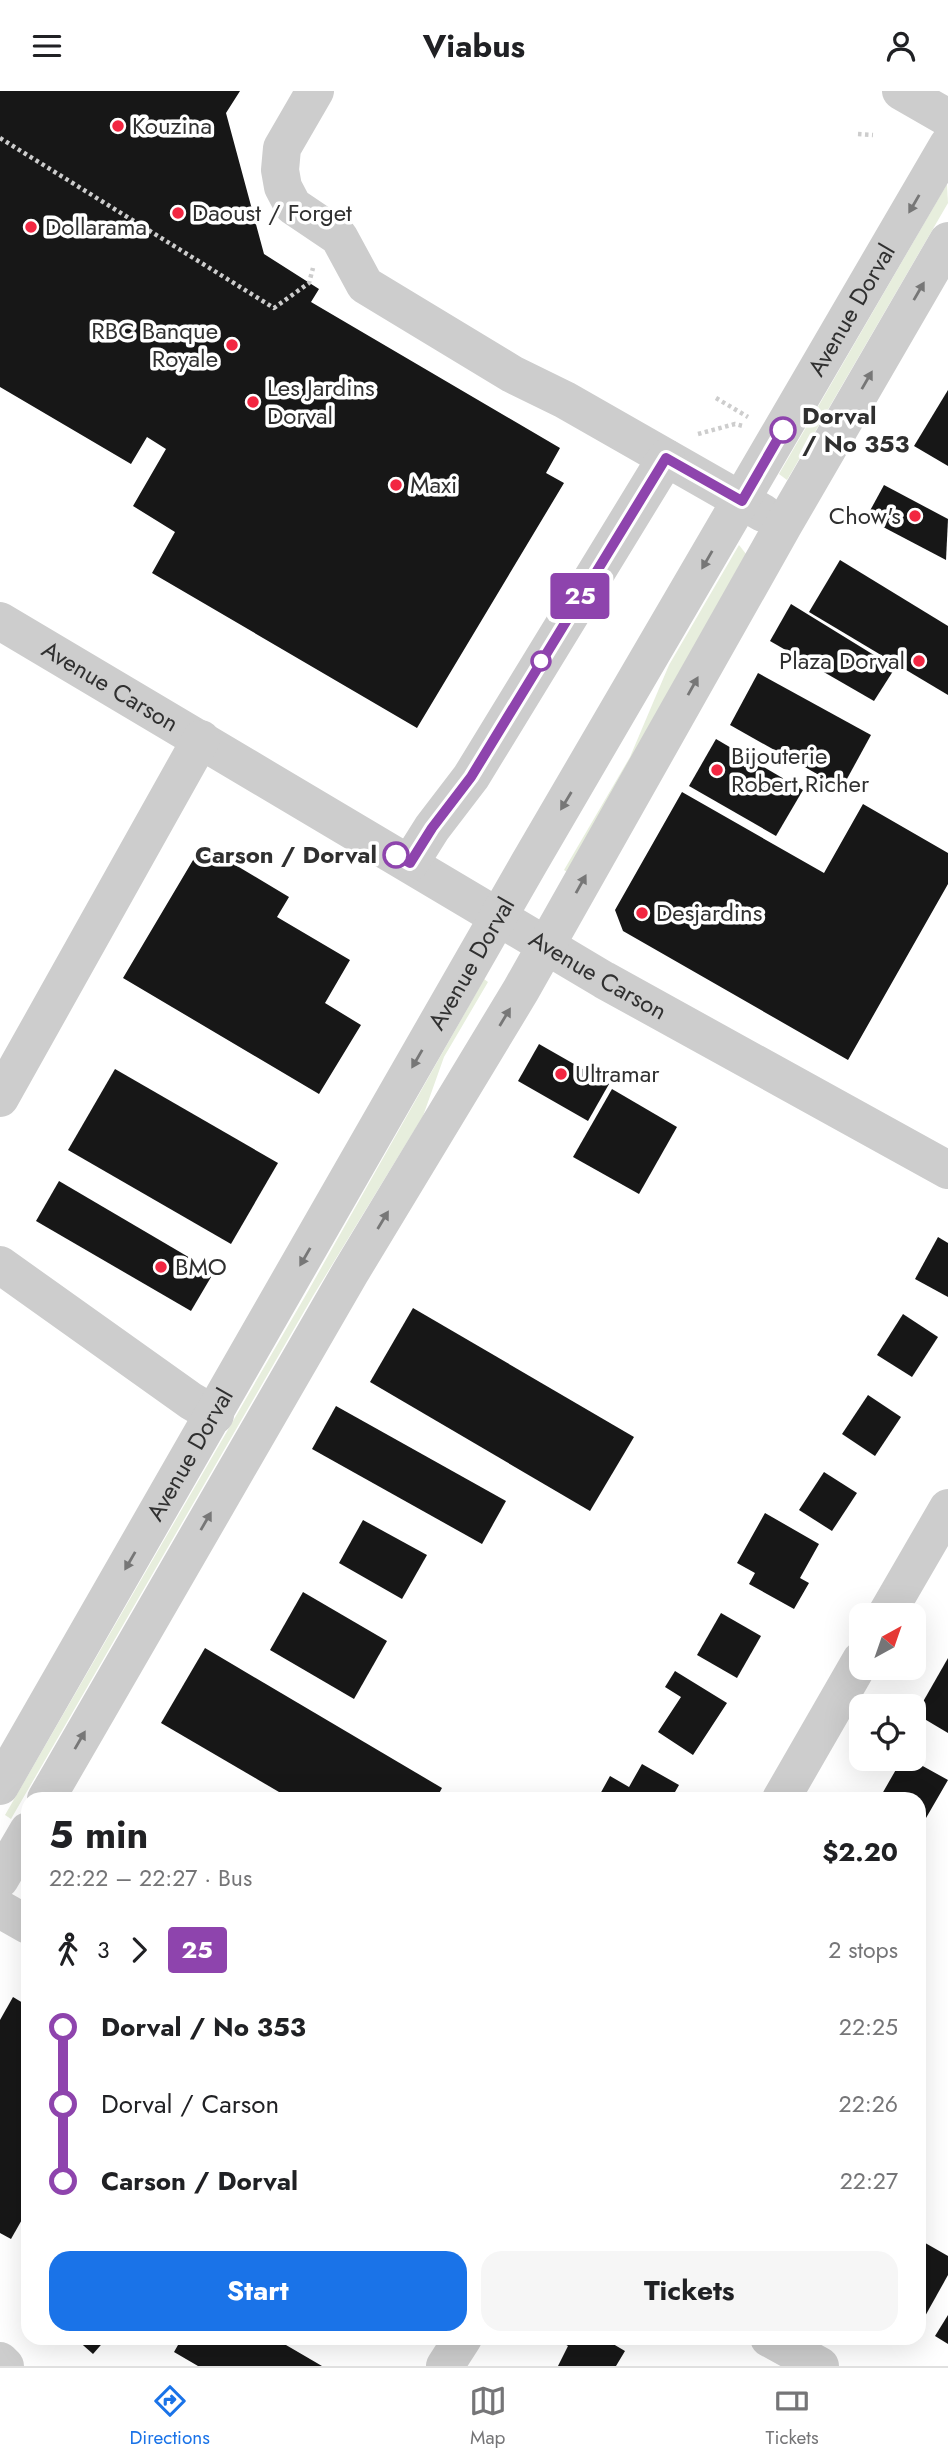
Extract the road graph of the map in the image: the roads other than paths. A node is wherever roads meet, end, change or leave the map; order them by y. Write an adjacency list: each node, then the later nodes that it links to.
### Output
1 (315, 91): 6 (street)
2 (901, 91): 3 (street)
3 (948, 118)
4 (948, 145): 7 (street, Avenue Dorval, one-way to 7)
5 (948, 241): 8 (street, Avenue Dorval, one-way to 5)
6 (677, 447): 7 (street); 11 (street)
7 (742, 501): 8 (street); 12 (street, Avenue Dorval, one-way to 12)
8 (784, 524): 13 (street, Avenue Dorval, one-way to 8)
9 (0, 621): 10 (street, Avenue Carson)
10 (201, 739): 11 (street, Avenue Carson); 14 (street)
11 (410, 863): 12 (street, Avenue Carson)
12 (500, 915): 13 (street, Avenue Carson); 17 (street, Avenue Dorval, one-way to 17)
13 (548, 944): 15 (street, Avenue Carson); 22 (street, Avenue Dorval, one-way to 13)
14 (0, 1098)
15 (948, 1170)
16 (0, 1265): 17 (street)
17 (215, 1415): 21 (street, Avenue Dorval, one-way to 21)
18 (948, 1508): 19 (street)
19 (893, 1603)
20 (849, 1680): 23 (street)
21 (0, 1786)
22 (50, 1792)
23 (785, 1792)
24 (21, 1843): 25 (street)
25 (0, 1879)
26 (0, 1909): 27 (street)
27 (21, 1921)
28 (458, 2345): 32 (street)
29 (782, 2345): 33 (street)
30 (0, 2361): 31 (street)
31 (5, 2366)
32 (445, 2366)
33 (820, 2366)

